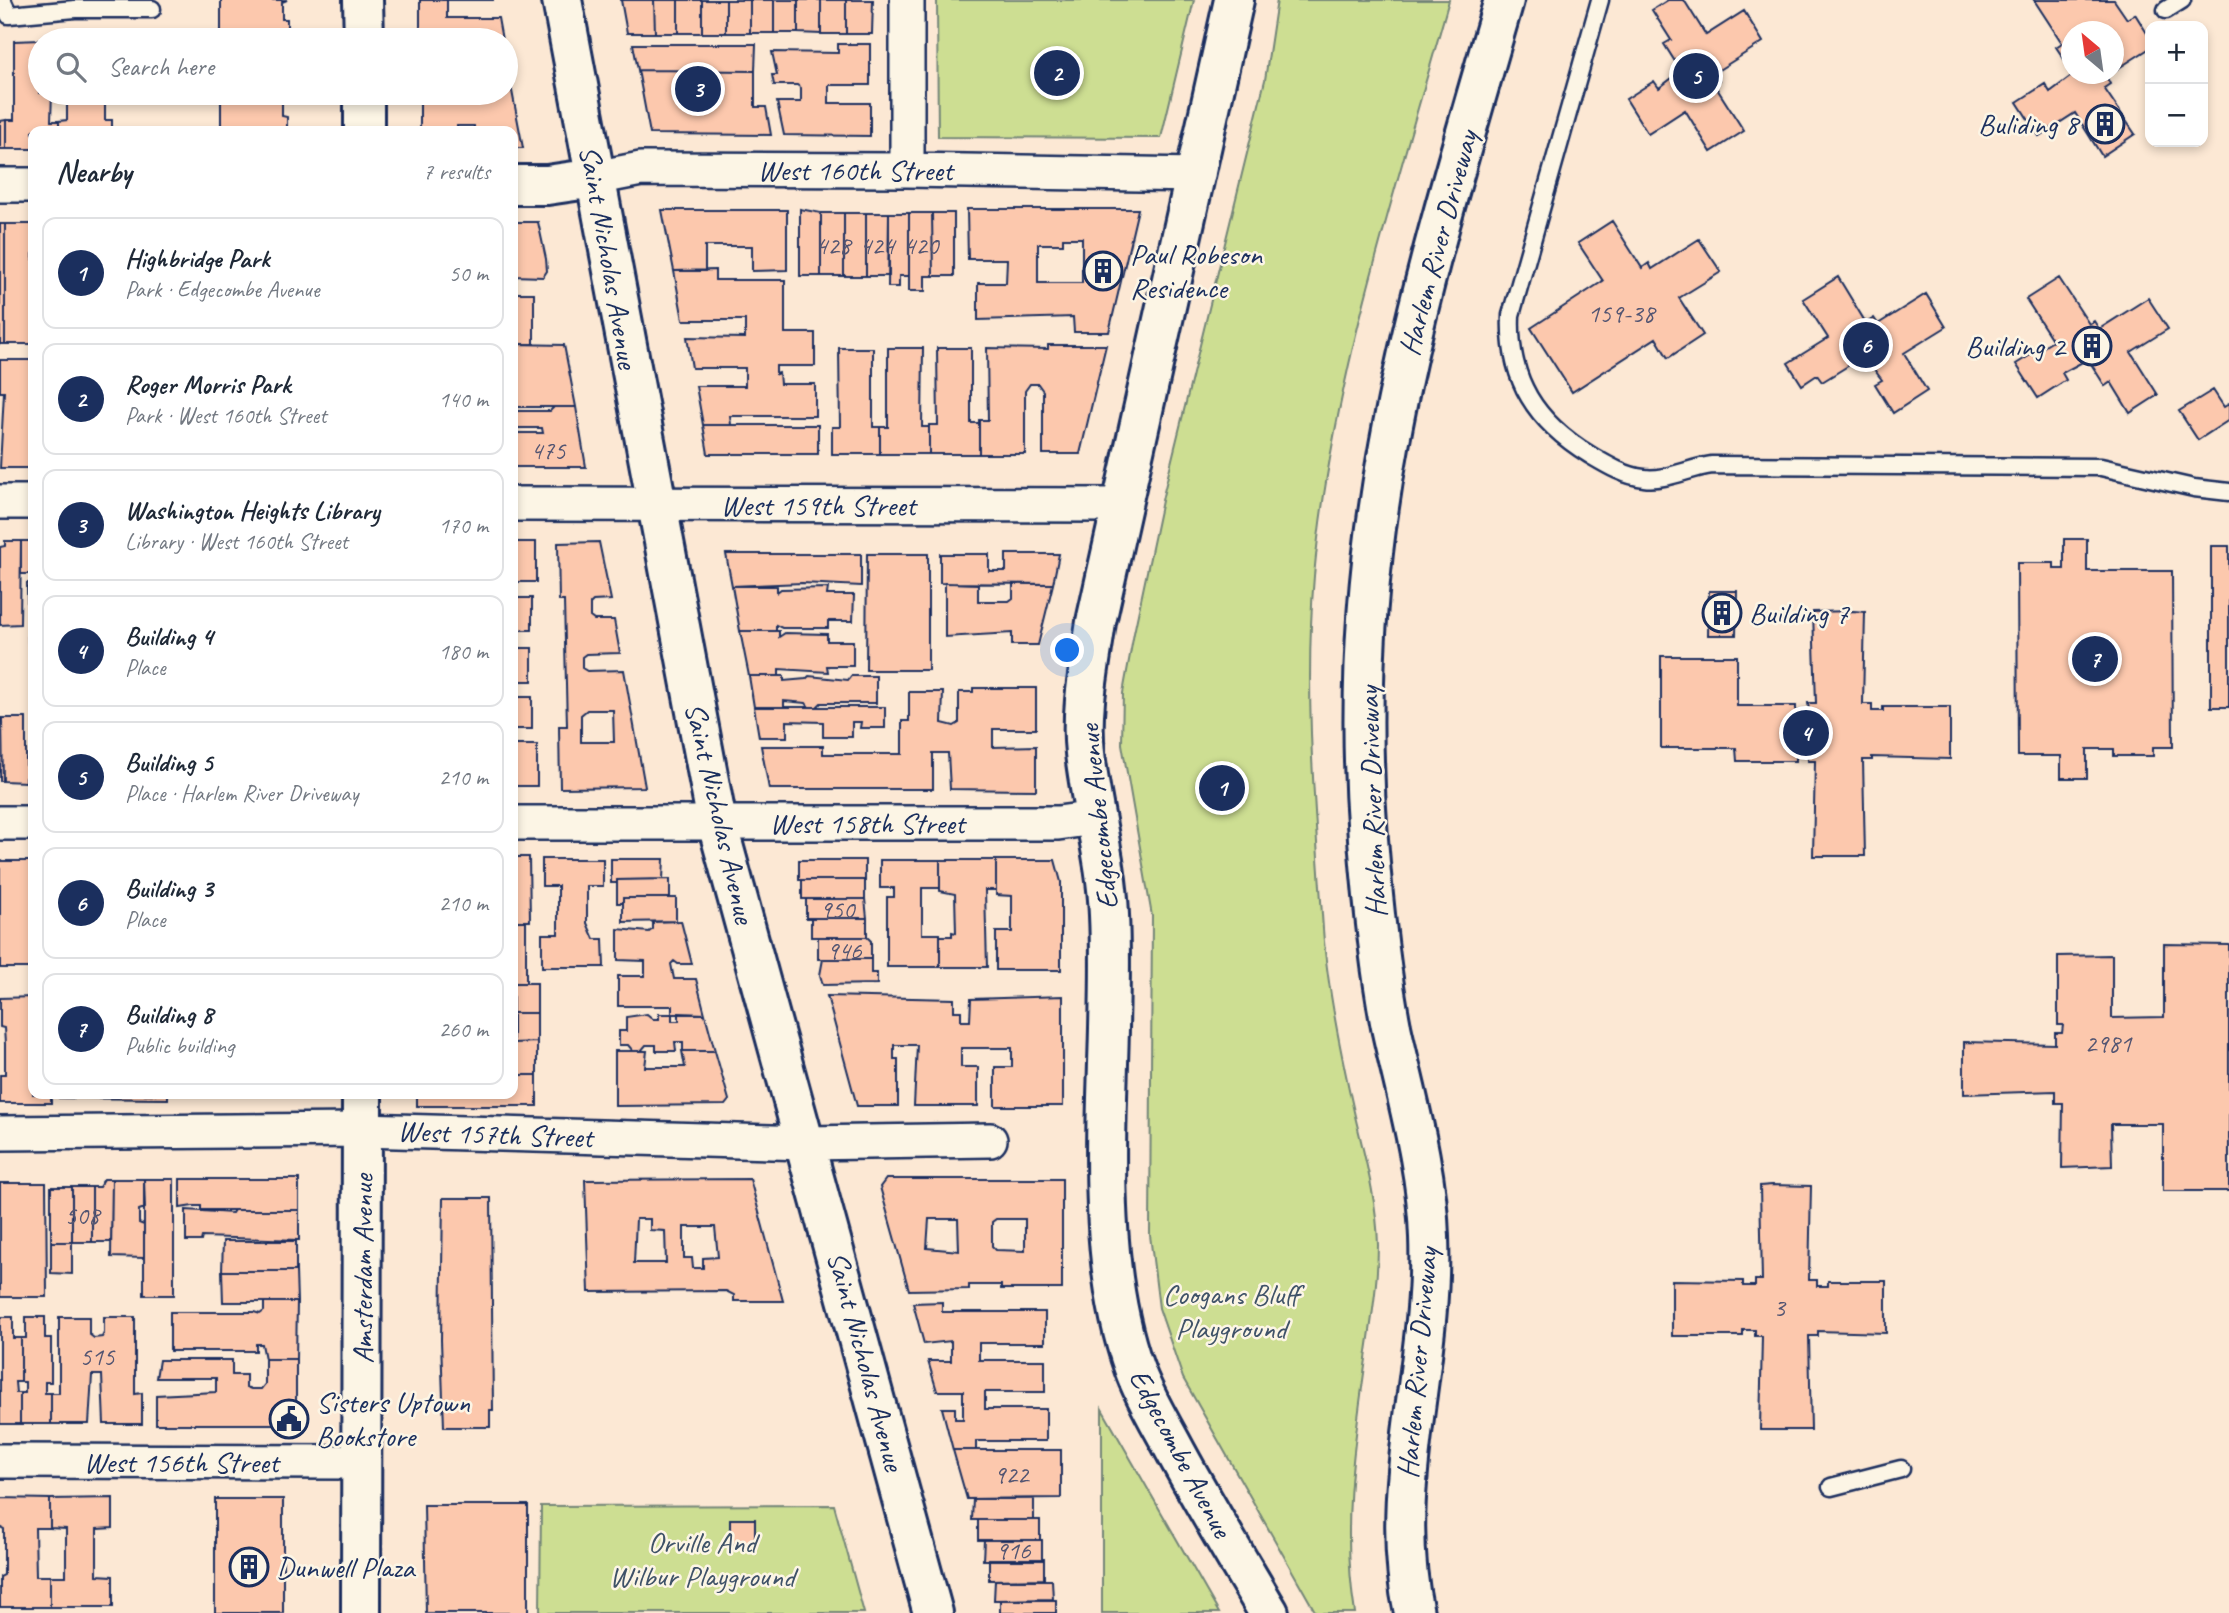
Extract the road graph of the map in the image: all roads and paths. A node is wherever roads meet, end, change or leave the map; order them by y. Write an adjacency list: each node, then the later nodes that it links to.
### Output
1 (2, 0): 9 (lane)
2 (363, 0): 11 (street)
3 (562, 0): 16 (street, Saint Nicholas Avenue)
4 (907, 0): 14 (street)
5 (1234, 0): 15 (street, Edgecombe Avenue)
6 (1504, 0): 42 (street, Harlem River Driveway)
7 (1600, 0): 20 (lane)
8 (2182, 0): 10 (lane)
9 (152, 9)
10 (2166, 10)
11 (364, 28)
12 (364, 105): 13 (street)
13 (364, 126)
14 (907, 170): 15 (street, West 160th Street); 16 (street, West 160th Street)
15 (1198, 175): 25 (street, Edgecombe Avenue)
16 (594, 178): 19 (street, West 160th Street); 24 (street, Saint Nicholas Avenue)
17 (0, 185): 18 (street)
18 (28, 185)
19 (518, 185)
20 (2229, 492)
21 (0, 502): 22 (street)
22 (28, 502)
23 (518, 504): 24 (street, West 159th Street)
24 (655, 505): 25 (street, West 159th Street); 28 (street, Saint Nicholas Avenue)
25 (1123, 505): 26 (street, Edgecombe Avenue)
26 (1095, 818): 28 (street, West 158th Street); 41 (street, Edgecombe Avenue)
27 (518, 822): 28 (street, West 158th Street)
28 (717, 822): 34 (street, Saint Nicholas Avenue)
29 (0, 823): 30 (street)
30 (28, 823)
31 (362, 1112): 32 (street, West 157th Street); 34 (street, West 157th Street); 36 (street, Amsterdam Avenue)
32 (0, 1133)
33 (990, 1140): 34 (street, West 157th Street)
34 (807, 1143): 40 (street, Saint Nicholas Avenue)
35 (0, 1461): 36 (street, West 156th Street)
36 (362, 1462): 39 (street, Amsterdam Avenue)
37 (1901, 1469): 38 (lane)
38 (1831, 1487)
39 (361, 1613)
40 (933, 1613)
41 (1269, 1613)
42 (1415, 1613)

